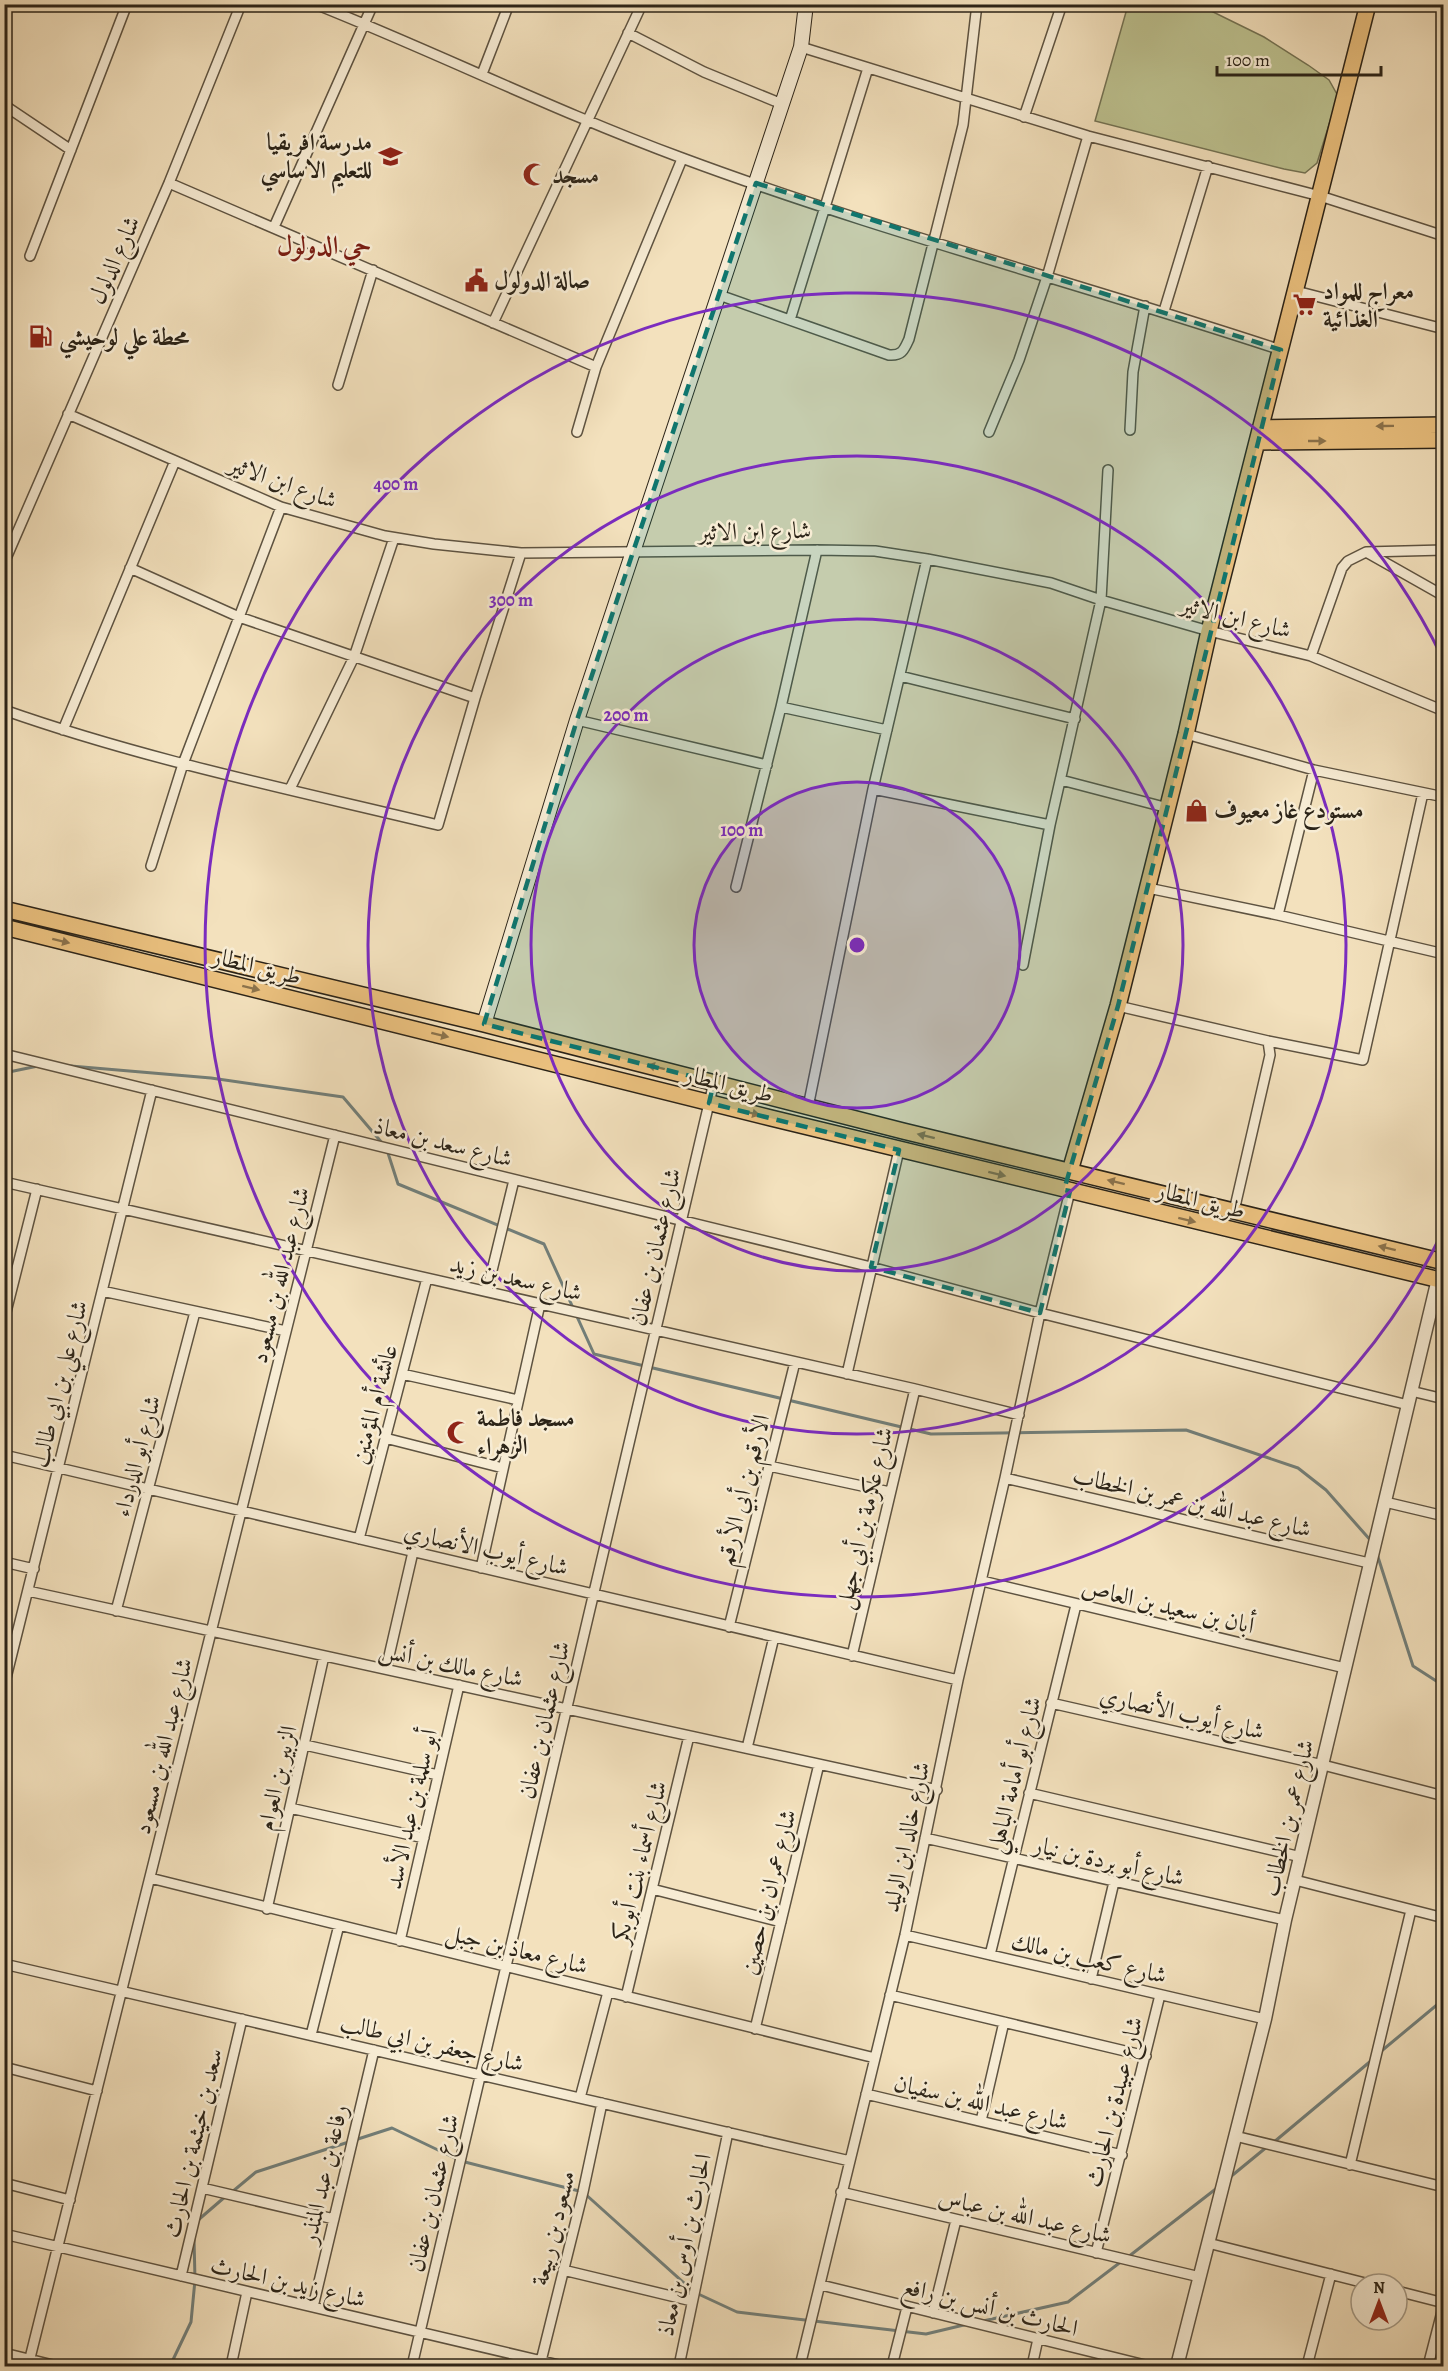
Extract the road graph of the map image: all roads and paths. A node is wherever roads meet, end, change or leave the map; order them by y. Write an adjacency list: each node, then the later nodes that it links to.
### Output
1 (11, 4): 12 (street)
2 (127, 4): 24 (street)
3 (241, 4): 27 (street, شارع الدلول)
4 (315, 4): 13 (street)
5 (373, 4): 13 (street)
6 (509, 4): 17 (street)
7 (642, 4): 14 (street)
8 (806, 4): 15 (main road)
9 (977, 4): 18 (street)
10 (1062, 4): 21 (street)
11 (1368, 4): 29 (main road)
12 (4, 14)
13 (365, 24): 17 (street); 31 (street)
14 (628, 33): 19 (street); 22 (street)
15 (801, 47): 16 (street); 19 (main road)
16 (868, 68): 18 (street); 30 (street)
17 (482, 74): 22 (street)
18 (966, 98): 21 (street); 33 (street)
19 (782, 104): 28 (main road)
20 (4, 105): 24 (street)
21 (1024, 117): 23 (street)
22 (588, 121): 25 (street); 42 (street)
23 (1088, 136): 26 (street); 36 (street)
24 (71, 150): 34 (street)
25 (682, 159): 28 (street); 45 (street)
26 (1208, 166): 29 (street); 40 (street)
27 (169, 183): 31 (street); 47 (street, شارع الدلول)
28 (756, 183): 30 (street); 38 (main road)
29 (1320, 196): 32 (street); 37 (main road)
30 (826, 207): 33 (street); 41 (street)
31 (274, 227): 35 (street)
32 (1443, 236)
33 (934, 244): 36 (street); 41 (street)
34 (30, 256)
35 (372, 270): 42 (street); 46 (street)
36 (1047, 277): 39 (street); 51 (street)
37 (1296, 291): 43 (street); 44 (main road)
38 (719, 295): 41 (street); 60 (main road)
39 (1145, 306): 40 (street); 49 (street)
40 (1164, 311): 44 (street)
41 (790, 320)
42 (494, 323): 45 (street)
43 (1443, 329)
44 (1281, 350): 52 (main road)
45 (596, 367): 50 (street)
46 (338, 385)
47 (68, 414): 54 (street, شارع ابن الاثير); 64 (street, شارع الدلول)
48 (1443, 425): 52 (main road, one-way to 52)
49 (1130, 430)
50 (577, 432)
51 (989, 432)
52 (1260, 435): 53 (main road, one-way to 53); 69 (main road)
53 (1443, 440)
54 (175, 460): 56 (street, شارع ابن الاثير); 65 (street)
55 (1108, 470): 67 (street)
56 (281, 507): 57 (street, شارع ابن الاثير); 68 (street)
57 (394, 538): 62 (street, شارع ابن الاثير); 71 (street)
58 (817, 550): 60 (street, شارع ابن الاثير); 63 (street, شارع ابن الاثير); 74 (street)
59 (1443, 550): 61 (street)
60 (634, 552): 62 (street, شارع ابن الاثير); 78 (main road)
61 (1366, 552): 66 (street); 70 (street)
62 (521, 553): 73 (street)
63 (927, 559): 67 (street, شارع ابن الاثير); 72 (street)
64 (4, 563)
65 (130, 568): 68 (street); 79 (street)
66 (1443, 596)
67 (1101, 600): 69 (street, شارع ابن الاثير); 77 (street)
68 (239, 617): 71 (street); 82 (street)
69 (1209, 631): 70 (street, شارع ابن الاثير); 81 (main road)
70 (1311, 656): 76 (street, شارع ابن الاثير)
71 (354, 657): 73 (street); 86 (street)
72 (900, 676): 77 (street); 80 (street)
73 (475, 698): 86 (street)
74 (781, 707): 80 (street); 83 (street)
75 (4, 710): 79 (street)
76 (1443, 711)
77 (1075, 719): 85 (street)
78 (577, 720): 83 (street); 102 (main road)
79 (63, 730): 82 (street)
80 (887, 730): 87 (street)
81 (1186, 734): 84 (street); 90 (main road)
82 (183, 764): 86 (street); 92 (street)
83 (767, 765): 93 (street)
84 (1314, 770): 88 (street); 96 (street)
85 (1061, 780): 90 (street); 91 (street)
86 (290, 789)
87 (873, 789): 91 (street); 108 (street)
88 (1423, 793): 89 (street); 98 (street)
89 (1443, 797)
90 (1168, 808): 94 (main road)
91 (1050, 825): 100 (street)
92 (151, 866)
93 (736, 887)
94 (1148, 888): 96 (street); 101 (main road)
95 (4, 909): 102 (main road, طريق المطار)
96 (1278, 915): 98 (street)
97 (4, 927): 107 (main road, طريق المطار, one-way to 107)
98 (1389, 941): 99 (street); 103 (street)
99 (1443, 954)
100 (1023, 965)
101 (1118, 1006): 103 (street); 111 (main road)
102 (484, 1024): 105 (main road, طريق المطار, one-way to 102)
103 (1268, 1041): 118 (street)
104 (4, 1054): 106 (street, شارع سعد بن معاذ)
105 (714, 1082): 107 (street, شارع عثمان بن عفان); 108 (main road, طريق المطار)
106 (152, 1090): 109 (street, شارع سعد بن معاذ); 117 (street, شارع علي بن ابي طالب)
107 (709, 1103): 110 (main road, طريق المطار, one-way to 110); 119 (street, شارع عثمان بن عفان)
108 (808, 1107): 111 (main road, طريق المطار, one-way to 108)
109 (335, 1136): 112 (street, شارع سعد بن معاذ); 120 (street, شارع عبد الله بن مسعود)
110 (899, 1150): 114 (main road, طريق المطار, one-way to 114); 123 (street)
111 (1070, 1171): 114 (main road); 116 (main road); 118 (main road, طريق المطار, one-way to 111)
112 (514, 1180): 119 (street, شارع سعد بن معاذ); 128 (street)
113 (4, 1182): 115 (street, شارع سعد بن زيد)
114 (1054, 1188): 116 (main road, طريق المطار)
115 (37, 1189): 117 (street, شارع سعد بن زيد); 124 (street)
116 (1073, 1192): 126 (main road, طريق المطار, one-way to 126); 131 (street, شارع خالد ابن الوليد)
117 (123, 1209): 120 (street, شارع سعد بن زيد); 127 (street, شارع علي بن ابي طالب)
118 (1234, 1211): 121 (main road, طريق المطار, one-way to 118)
119 (681, 1221): 123 (street, شارع سعد بن معاذ); 133 (street, شارع عثمان بن عفان)
120 (307, 1250): 125 (street, شارع سعد بن زيد); 134 (street, شارع عبد الله بن مسعود)
121 (1443, 1262)
122 (4, 1268): 124 (street)
123 (872, 1268): 131 (street, شارع سعد بن معاذ); 137 (street)
124 (16, 1270): 132 (street)
125 (428, 1278): 128 (street, شارع سعد بن زيد); 136 (street, عائشة أم المؤمنين)
126 (1441, 1280): 139 (street, شارع عمر بن الخطاب)
127 (102, 1292): 130 (street); 147 (street, شارع علي بن ابي طالب)
128 (487, 1292): 129 (street, شارع سعد بن زيد)
129 (540, 1304): 133 (street, شارع سعد بن زيد); 141 (street)
130 (195, 1312): 134 (street); 150 (street, شارع أبو الدرداء)
131 (1040, 1313): 142 (street, شارع سعد بن معاذ); 143 (street, شارع خالد ابن الوليد)
132 (4, 1320)
133 (656, 1330): 135 (street, شارع سعد بن زيد); 163 (street, شارع عثمان بن عفان)
134 (286, 1331): 153 (street, شارع عبد الله بن مسعود)
135 (795, 1362): 137 (street, شارع سعد بن زيد); 146 (street, الأرقم بن أبي الأرقم)
136 (402, 1374): 141 (street); 144 (street, عائشة أم المؤمنين)
137 (847, 1374): 138 (street, شارع سعد بن زيد)
138 (915, 1389): 143 (street, شارع سعد بن زيد); 151 (street, شارع عكرمة بن أبي جهل)
139 (1411, 1391): 140 (street); 142 (street, شارع عمر بن الخطاب)
140 (1443, 1399)
141 (518, 1400): 148 (street)
142 (1408, 1405): 152 (street, شارع عمر بن الخطاب)
143 (1019, 1415): 149 (street, شارع خالد ابن الوليد)
144 (386, 1438): 148 (street); 155 (street, عائشة أم المؤمنين)
145 (4, 1455): 147 (street, شارع أيوب الأنصاري)
146 (769, 1466): 151 (street); 166 (street, الأرقم بن أبي الأرقم)
147 (59, 1468): 150 (street, شارع أيوب الأنصاري); 160 (street, شارع علي بن ابي طالب)
148 (503, 1468): 159 (street)
149 (1005, 1478): 158 (street, شارع عبد الله بن عمر بن الخطاب); 161 (street, شارع خالد ابن الوليد)
150 (148, 1489): 153 (street, شارع أيوب الأنصاري); 165 (street, شارع أبو الدرداء)
151 (890, 1492): 170 (street, شارع عكرمة بن أبي جهل)
152 (1385, 1502): 154 (street); 158 (street, شارع عمر بن الخطاب)
153 (242, 1511): 155 (street, شارع أيوب الأنصاري); 167 (street, شارع عبد الله بن مسعود)
154 (1443, 1516)
155 (359, 1539): 156 (street, شارع أيوب الأنصاري)
156 (413, 1552): 159 (street, شارع أيوب الأنصاري); 172 (street)
157 (4, 1562): 160 (street)
158 (1369, 1563): 171 (street, شارع عمر بن الخطاب)
159 (481, 1568): 163 (street, شارع أيوب الأنصاري)
160 (34, 1569): 162 (street, شارع علي بن ابي طالب)
161 (982, 1581): 164 (street, أبان بن سعيد بن العاص); 173 (street, شارع خالد ابن الوليد)
162 (28, 1591): 165 (street, شارع مالك بن أنس); 175 (street, شارع علي بن ابي طالب)
163 (594, 1595): 166 (street, شارع أيوب الأنصاري); 177 (street, شارع عثمان بن عفان)
164 (1076, 1605): 171 (street, أبان بن سعيد بن العاص); 176 (street, شارع أبو أمامة الباهلي)
165 (116, 1611): 167 (street, شارع مالك بن أنس)
166 (729, 1627): 168 (street, شارع أيوب الأنصاري)
167 (212, 1631): 169 (street, شارع مالك بن أنس); 192 (street, شارع عبد الله بن مسعود)
168 (774, 1637): 170 (street, شارع أيوب الأنصاري); 180 (street)
169 (324, 1656): 172 (street, شارع مالك بن أنس); 179 (street, الزبير بن العوام)
170 (852, 1656): 173 (street, شارع أيوب الأنصاري)
171 (1345, 1668): 182 (street, شارع عمر بن الخطاب)
172 (386, 1670): 174 (street, شارع مالك بن أنس)
173 (958, 1680): 184 (street, شارع خالد ابن الوليد)
174 (459, 1685): 177 (street, شارع مالك بن أنس); 183 (street, أبو سلمة بن عبد الأسد)
175 (4, 1686)
176 (1051, 1703): 182 (street, شارع أيوب الأنصاري); 185 (street, شارع أبو أمامة الباهلي)
177 (567, 1709): 178 (street, شارع مالك بن أنس); 206 (street, شارع عثمان بن عفان)
178 (690, 1736): 180 (street, شارع مالك بن أنس); 195 (street, شارع أسماء بنت أبوبكر)
179 (304, 1745): 183 (street); 187 (street, الزبير بن العوام)
180 (747, 1748): 181 (street, شارع مالك بن أنس)
181 (819, 1764): 184 (street, شارع مالك بن أنس); 200 (street, شارع عمران بن حصين)
182 (1323, 1765): 186 (street, شارع أيوب الأنصاري); 190 (street, شارع عمر بن الخطاب)
183 (438, 1775): 188 (street, أبو سلمة بن عبد الأسد)
184 (937, 1790): 189 (street, شارع خالد ابن الوليد)
185 (1029, 1793): 190 (street); 191 (street, شارع أبو أمامة الباهلي)
186 (1443, 1796)
187 (290, 1808): 188 (street); 196 (street, الزبير بن العوام)
188 (424, 1838): 203 (street, أبو سلمة بن عبد الأسد)
189 (925, 1838): 191 (street, شارع أبو بردة بن نيار); 202 (street, شارع خالد ابن الوليد)
190 (1301, 1857): 193 (street, شارع عمر بن الخطاب)
191 (1014, 1859): 194 (street, شارع أبو بردة بن نيار); 204 (street, شارع أبو أمامة الباهلي)
192 (150, 1878): 196 (street, شارع معاذ بن جبل); 208 (street, شارع عبد الله بن مسعود)
193 (1295, 1880): 197 (street); 199 (street, شارع عمر بن الخطاب)
194 (1114, 1882): 199 (street, شارع أبو بردة بن نيار); 207 (street)
195 (652, 1889): 200 (street); 212 (street, شارع أسماء بنت أبوبكر)
196 (267, 1909): 201 (street, شارع معاذ بن جبل)
197 (1411, 1910): 198 (street); 232 (street)
198 (1443, 1917)
199 (1286, 1920): 214 (street, شارع عمر بن الخطاب)
200 (781, 1922): 216 (street, شارع عمران بن حصين)
201 (339, 1925): 203 (street, شارع معاذ بن جبل); 217 (street)
202 (905, 1935): 204 (street, شارع كعب بن مالك); 210 (street, شارع خالد ابن الوليد)
203 (400, 1941): 206 (street, شارع معاذ بن جبل)
204 (990, 1955): 207 (street, شارع كعب بن مالك)
205 (4, 1964): 208 (street, شارع جعفر بن ابي طالب)
206 (506, 1967): 209 (street, شارع معاذ بن جبل); 222 (street, شارع عثمان بن عفان)
207 (1091, 1978): 211 (street, شارع كعب بن مالك)
208 (122, 1991): 213 (street, شارع جعفر بن ابي طالب); 223 (street, شارع عبد الله بن مسعود)
209 (608, 1992): 212 (street, شارع معاذ بن جبل); 225 (street)
210 (890, 1995): 215 (street); 220 (street, شارع خالد ابن الوليد)
211 (1161, 1995): 214 (street, شارع كعب بن مالك); 219 (street, شارع عبيدة بن الحارث)
212 (626, 1997): 216 (street, شارع معاذ بن جبل)
213 (242, 2019): 217 (street, شارع جعفر بن ابي طالب); 235 (street, سعد بن خيثمة بن الحارث)
214 (1265, 2019): 229 (street, شارع عمر بن الخطاب)
215 (1004, 2022): 219 (street); 227 (street)
216 (755, 2029): 220 (street, شارع معاذ بن جبل)
217 (310, 2035): 218 (street, شارع جعفر بن ابي طالب)
218 (374, 2050): 222 (street, شارع جعفر بن ابي طالب); 238 (street, رفاعة بن عبد المنذر)
219 (1146, 2055): 230 (street, شارع عبيدة بن الحارث)
220 (875, 2058): 224 (street, شارع خالد ابن الوليد)
221 (4, 2067): 223 (street)
222 (481, 2075): 225 (street, شارع جعفر بن ابي طالب); 257 (street, شارع عثمان بن عفان)
223 (97, 2091): 237 (street, شارع عبد الله بن مسعود)
224 (866, 2094): 227 (street, شارع عبد الله بن سفيان); 231 (street, شارع خالد ابن الوليد)
225 (580, 2098): 226 (street, شارع جعفر بن ابي طالب)
226 (602, 2103): 228 (street, شارع جعفر بن ابي طالب); 244 (street, مسعود بن ربيعة)
227 (981, 2121): 230 (street, شارع عبد الله بن سفيان)
228 (728, 2132): 231 (street, شارع جعفر بن ابي طالب); 252 (street, الحارث بن أوس بن معاذ)
229 (1235, 2136): 232 (street); 241 (street, شارع عمر بن الخطاب)
230 (1122, 2155): 243 (street, شارع عبيدة بن الحارث)
231 (850, 2161): 236 (street, شارع خالد ابن الوليد)
232 (1350, 2165): 234 (street)
233 (4, 2183): 237 (street)
234 (1443, 2187)
235 (202, 2188): 238 (street); 246 (street, سعد بن خيثمة بن الحارث)
236 (841, 2192): 239 (street, شارع عبد الله بن عباس); 249 (street, شارع خالد ابن الوليد)
237 (70, 2200): 242 (street, شارع عبد الله بن مسعود)
238 (334, 2219): 254 (street, رفاعة بن عبد المنذر)
239 (956, 2220): 243 (street, شارع عبد الله بن عباس); 256 (street)
240 (4, 2234): 242 (street, شارع زيد بن الحارث)
241 (1208, 2243): 245 (street); 247 (street, شارع عمر بن الخطاب)
242 (58, 2247): 246 (street, شارع زيد بن الحارث); 261 (street, شارع عبد الله بن مسعود)
243 (1096, 2253): 247 (street, شارع عبد الله بن عباس)
244 (563, 2270): 252 (street); 260 (street, مسعود بن ربيعة)
245 (1331, 2274): 248 (street); 272 (street)
246 (181, 2276): 250 (street, شارع زيد بن الحارث)
247 (1200, 2277): 271 (street, شارع عمر بن الخطاب)
248 (1349, 2279)
249 (821, 2285): 255 (street, الحارث بن أنس بن رافع); 267 (street, شارع خالد ابن الوليد)
250 (247, 2292): 254 (street, شارع زيد بن الحارث); 263 (street)
251 (1409, 2294): 253 (street)
252 (692, 2301): 266 (street, الحارث بن أوس بن معاذ)
253 (1443, 2304): 273 (street)
254 (313, 2307): 257 (street, شارع زيد بن الحارث)
255 (907, 2307): 256 (street, الحارث بن أنس بن رافع); 268 (street)
256 (933, 2313): 258 (street, الحارث بن أنس بن رافع)
257 (420, 2333): 260 (street, شارع زيد بن الحارث); 264 (street, شارع عثمان بن عفان)
258 (1038, 2339): 269 (street); 270 (street, الحارث بن أنس بن رافع)
259 (4, 2353): 261 (street)
260 (541, 2361): 265 (street, شارع زيد بن الحارث)
261 (29, 2363): 262 (street)
262 (57, 2367)
263 (231, 2367)
264 (412, 2367)
265 (562, 2367)
266 (679, 2367)
267 (800, 2367)
268 (892, 2367)
269 (1032, 2367)
270 (1149, 2367)
271 (1177, 2367)
272 (1307, 2367)
273 (1428, 2367)

